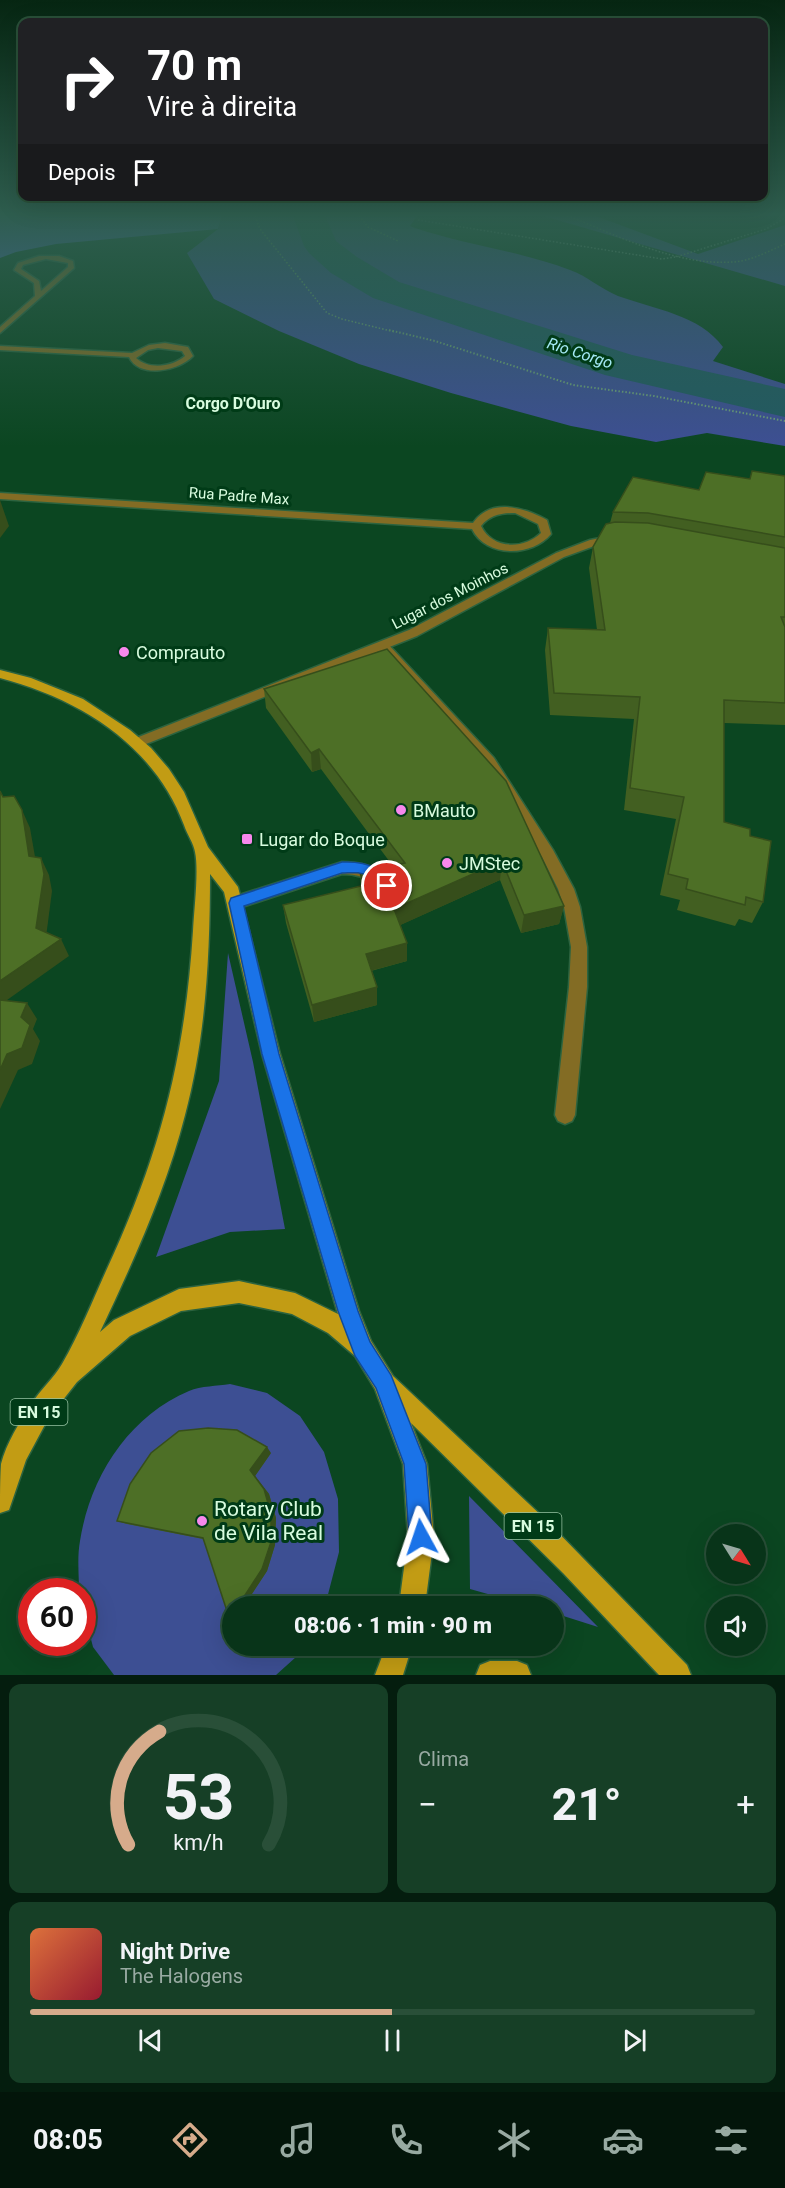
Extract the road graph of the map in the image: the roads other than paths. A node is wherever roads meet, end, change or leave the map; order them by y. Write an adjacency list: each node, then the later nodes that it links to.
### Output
1 (38, 291): 3 (street)
2 (43, 291): 3 (street)
3 (38, 295): 4 (street)
4 (0, 331)
5 (0, 348): 6 (street)
6 (134, 355): 6 (street)
7 (0, 496): 8 (street, Rua Padre Max)
8 (476, 526): 8 (street)
9 (626, 538): 10 (street, Lugar dos Moinhos)
10 (383, 646): 12 (street, Lugar dos Moinhos); 16 (street)
11 (0, 674): 12 (main road)
12 (136, 743): 13 (main road)
13 (203, 852): 14 (main road); 18 (main road)
14 (236, 903): 15 (street); 17 (main road)
15 (401, 910)
16 (565, 1115)
17 (363, 1348): 18 (main road, EN 15); 19 (main road, EN 15)
18 (69, 1374): 20 (main road, EN 15)
19 (384, 1382): 22 (main road, EN 15); 27 (main road, EN 15)
20 (8, 1461): 21 (main road, EN 15)
21 (0, 1501)
22 (413, 1596)
23 (396, 1656): 24 (main road)
24 (389, 1675)
25 (490, 1675): 26 (main road)
26 (517, 1675)
27 (676, 1675)

